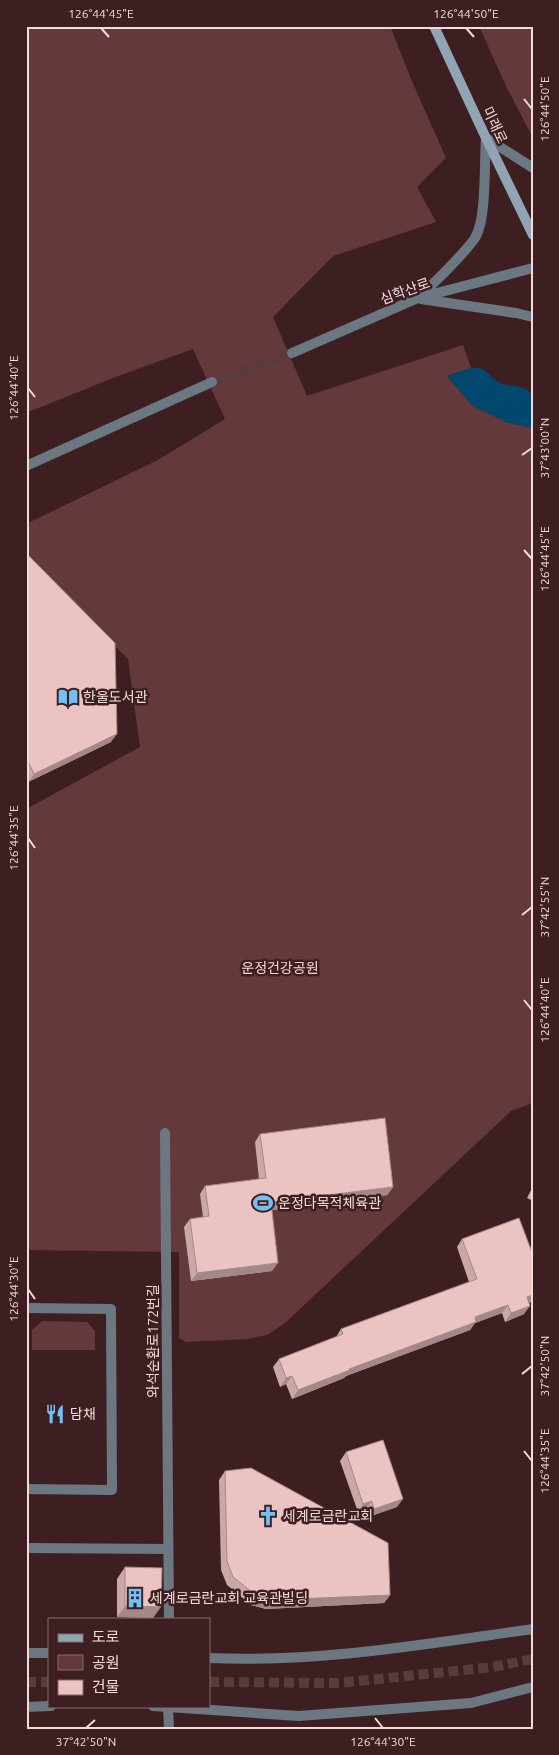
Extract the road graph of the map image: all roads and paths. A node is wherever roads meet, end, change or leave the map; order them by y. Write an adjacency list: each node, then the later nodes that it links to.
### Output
1 (434, 26): 2 (main road, 미래로)
2 (486, 138): 3 (street); 4 (main road, 미래로); 6 (street)
3 (533, 168)
4 (533, 235)
5 (533, 268): 6 (street, 심학산로)
6 (418, 298): 7 (street); 8 (street, 심학산로)
7 (533, 317)
8 (292, 353)
9 (212, 382): 10 (street)
10 (26, 466)
11 (165, 1133): 15 (street, 와석순환로172번길)
12 (26, 1308): 13 (street)
13 (26, 1489)
14 (26, 1548): 15 (street)
15 (168, 1550): 16 (street, 와석순환로172번길)
16 (169, 1618)
17 (533, 1629): 20 (street)
18 (26, 1653): 19 (street)
19 (48, 1654)
20 (210, 1658)
21 (533, 1687): 25 (street)
22 (26, 1706): 23 (street)
23 (48, 1706)
24 (168, 1708): 26 (street)
25 (194, 1708)
26 (169, 1729)

